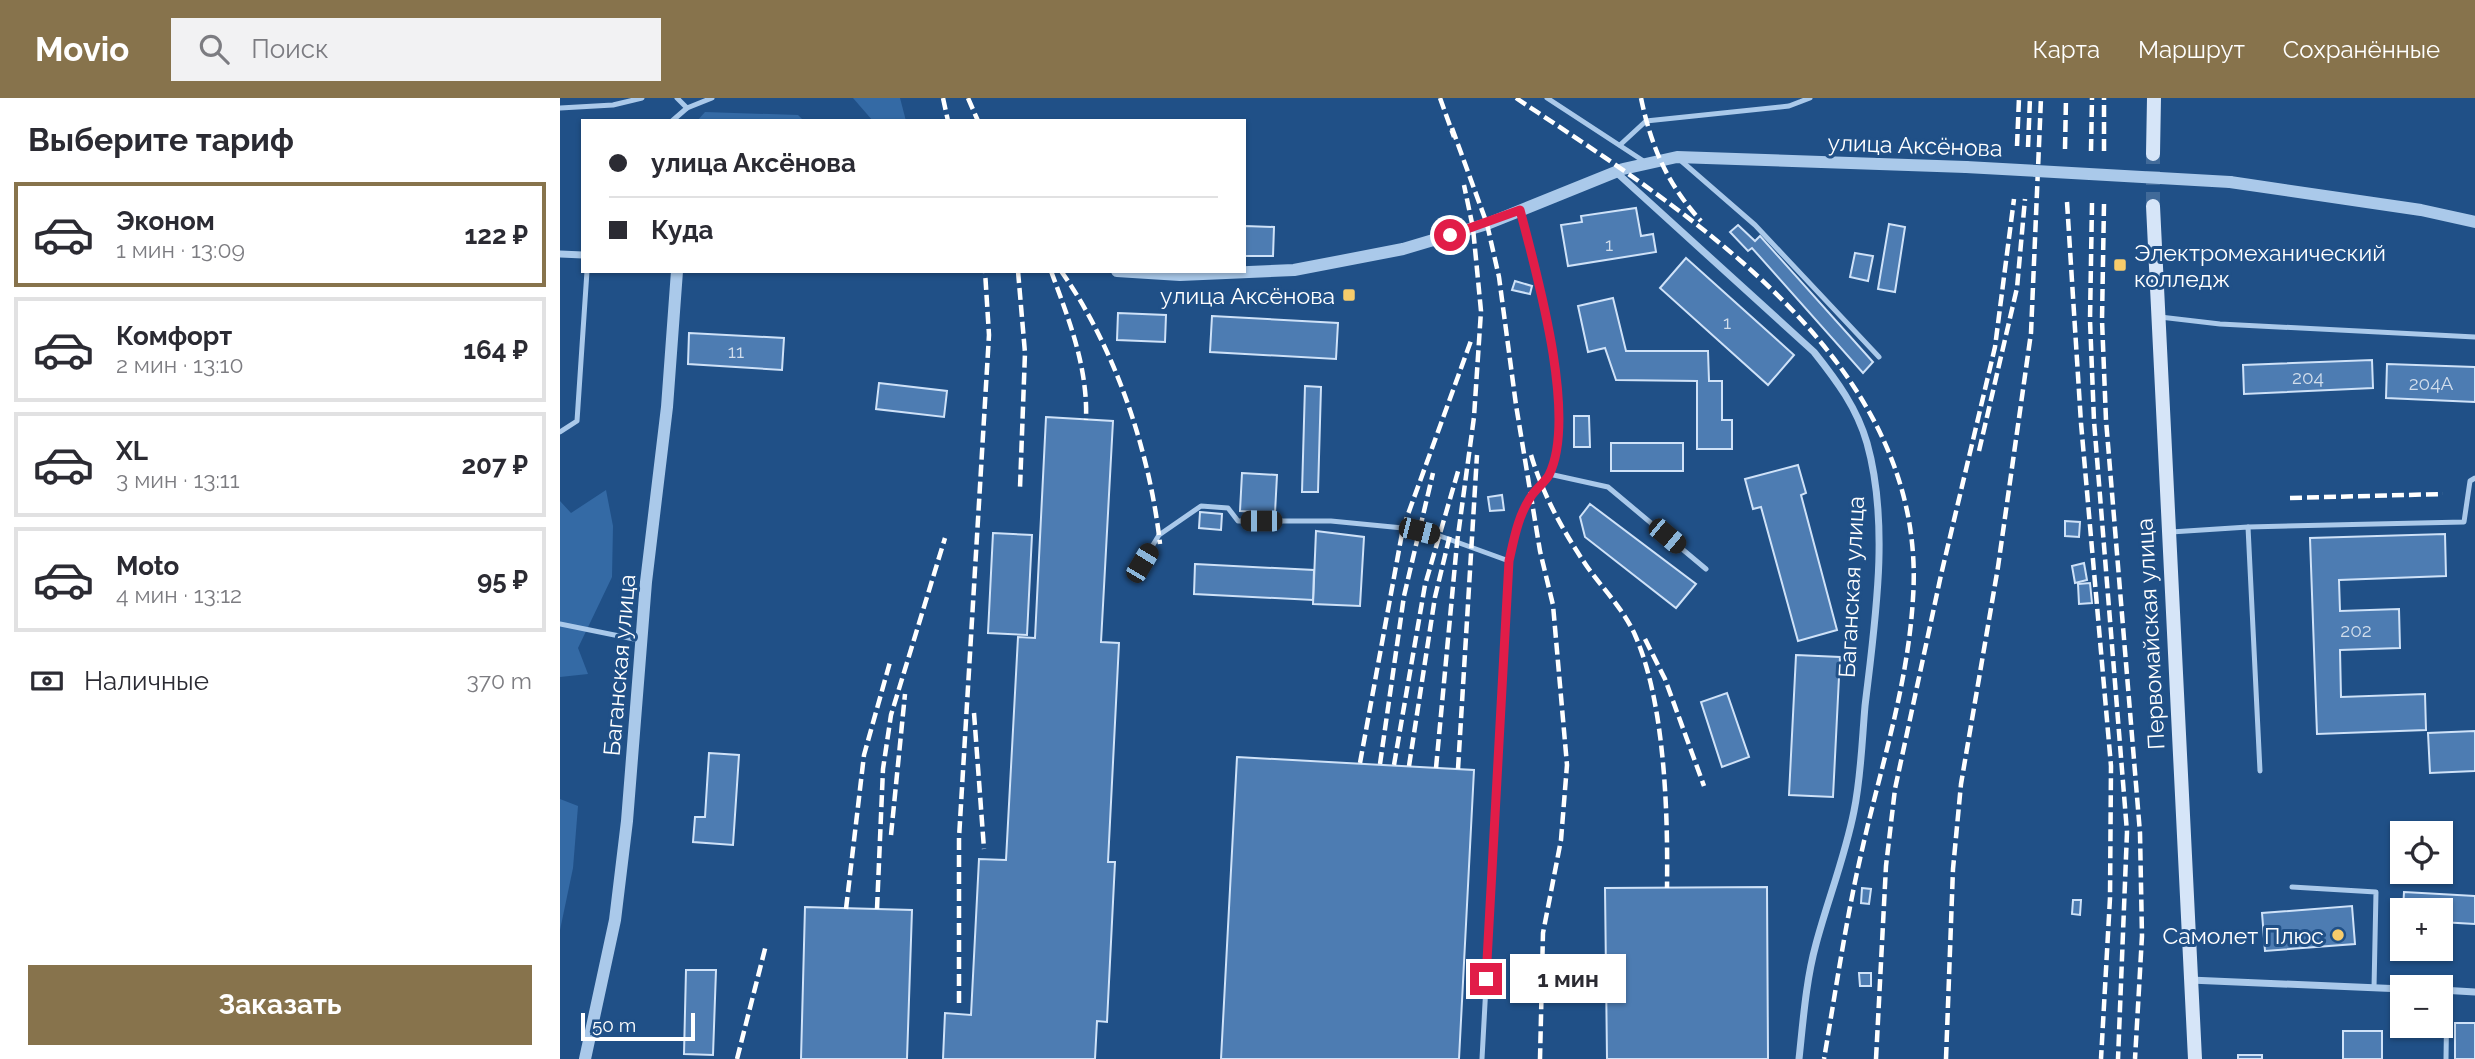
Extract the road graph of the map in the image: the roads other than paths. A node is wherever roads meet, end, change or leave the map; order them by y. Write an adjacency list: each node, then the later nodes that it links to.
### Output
1 (642, 98): 8 (lane)
2 (677, 98): 7 (lane)
3 (712, 98): 7 (lane)
4 (1547, 98): 10 (lane)
5 (1812, 98): 10 (lane)
6 (2154, 98): 11 (main road)
7 (687, 107): 9 (lane)
8 (560, 108)
9 (674, 119)
10 (1620, 145): 13 (lane)
11 (2153, 154)
12 (1677, 157): 13 (street, улица Аксёнова); 17 (street, улица Аксёнова, bridge); 27 (lane)
13 (1645, 162): 14 (street, улица Аксёнова)
14 (1616, 172): 16 (street, улица Аксёнова); 48 (street, Баганская улица)
15 (2153, 206): 25 (main road, Первомайская улица)
16 (1520, 210): 20 (street, улица Аксёнова); 29 (lane)
17 (2475, 222)
18 (560, 254): 19 (street)
19 (581, 255)
20 (1246, 272)
21 (587, 273): 28 (lane)
22 (677, 273): 37 (street, Баганская улица)
23 (1148, 273): 24 (street, улица Аксёнова)
24 (1226, 273)
25 (2157, 317): 26 (lane); 32 (main road, Первомайская улица)
26 (2475, 337)
27 (1879, 357)
28 (560, 432)
29 (1549, 474): 33 (lane); 35 (lane)
30 (2475, 478): 31 (lane)
31 (2248, 527): 32 (lane); 38 (lane)
32 (2168, 533): 40 (main road, Первомайская улица)
33 (1509, 561): 34 (lane); 47 (lane)
34 (1142, 563)
35 (1706, 569)
36 (560, 624): 37 (lane)
37 (641, 640): 46 (street, Баганская улица)
38 (2260, 771)
39 (2292, 887): 41 (lane)
40 (2190, 980): 41 (street); 49 (main road, Первомайская улица)
41 (2374, 988): 42 (street)
42 (2390, 989)
43 (2453, 991): 44 (street)
44 (2475, 992)
45 (2445, 1038): 50 (lane)
46 (585, 1059)
47 (1482, 1059)
48 (1799, 1059)
49 (2194, 1059)
50 (2446, 1059)

